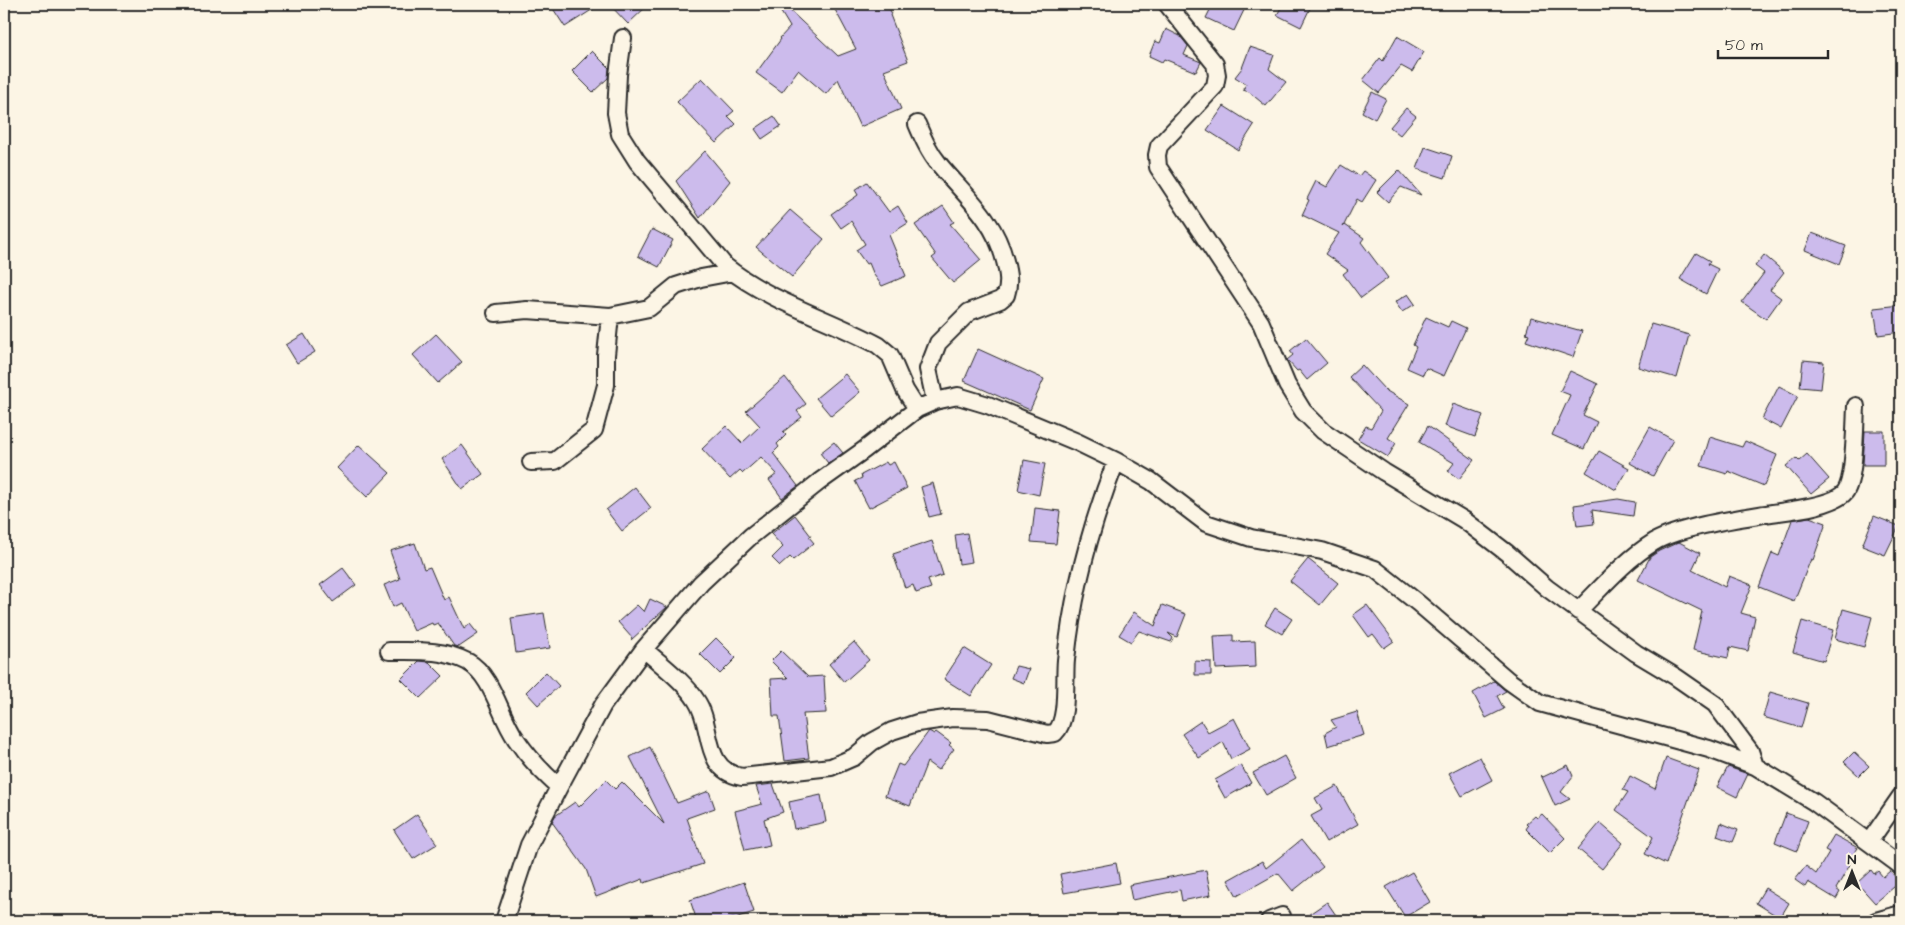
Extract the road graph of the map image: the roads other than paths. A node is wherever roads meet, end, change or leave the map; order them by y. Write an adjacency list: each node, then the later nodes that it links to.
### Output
1 (1167, 4): 12 (street)
2 (623, 38): 4 (street)
3 (917, 124): 7 (street)
4 (733, 272): 6 (street); 9 (street)
5 (496, 313): 6 (street)
6 (610, 316): 11 (street)
7 (934, 401): 9 (street); 10 (street)
8 (1856, 406): 12 (street)
9 (918, 409): 13 (street)
10 (1116, 461): 13 (street); 15 (street)
11 (531, 462)
12 (1578, 610): 15 (street)
13 (644, 648): 16 (street)
14 (389, 652): 16 (street)
15 (1755, 766): 18 (street)
16 (559, 787): 21 (street)
17 (1901, 796): 18 (street)
18 (1869, 842): 19 (street)
19 (1901, 866)
20 (1901, 914): 22 (street)
21 (504, 921)
22 (1876, 921)

